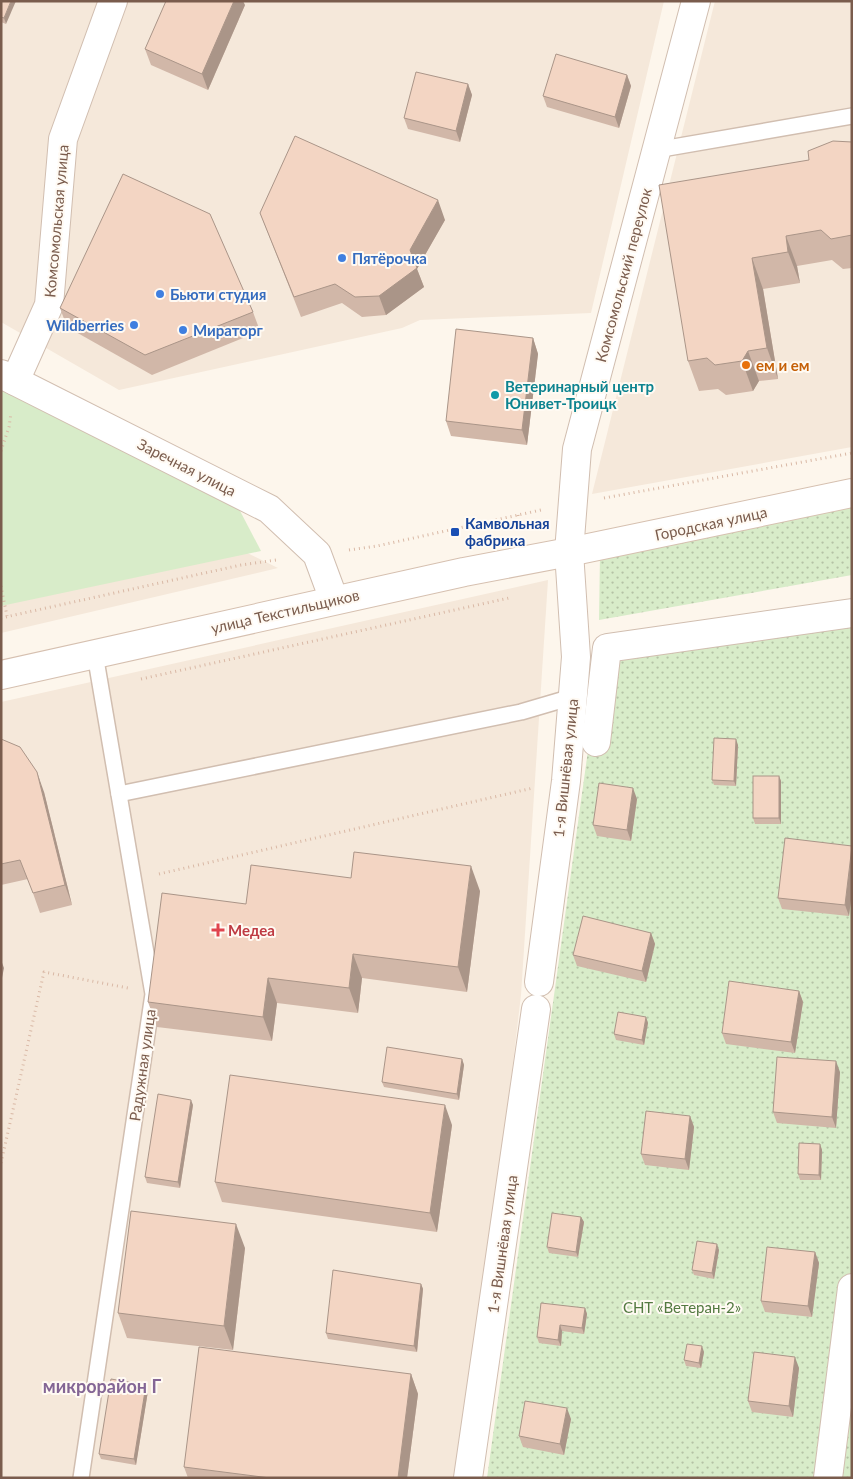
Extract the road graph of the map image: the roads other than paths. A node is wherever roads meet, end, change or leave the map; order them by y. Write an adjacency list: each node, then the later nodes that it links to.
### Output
1 (113, 1): 5 (street, Комсомольская улица)
2 (696, 1): 4 (street, Комсомольский переулок)
3 (852, 116): 4 (lane)
4 (656, 150): 7 (street, Комсомольский переулок)
5 (8, 378): 8 (street, Заречная улица)
6 (852, 493): 7 (street, Городская улица)
7 (570, 552): 8 (street, улица Текстильщиков); 12 (street, 1-я Вишнёвая улица)
8 (334, 600): 10 (street, улица Текстильщиков)
9 (852, 613): 13 (street)
10 (95, 654): 11 (street, улица Текстильщиков); 14 (lane, Радужная улица)
11 (1, 675)
12 (572, 697): 14 (lane); 15 (street, 1-я Вишнёвая улица)
13 (596, 742)
14 (119, 794): 18 (lane, Радужная улица)
15 (539, 982)
16 (536, 1009): 19 (street, 1-я Вишнёвая улица)
17 (852, 1288): 20 (street)
18 (81, 1478)
19 (468, 1478)
20 (828, 1478)

